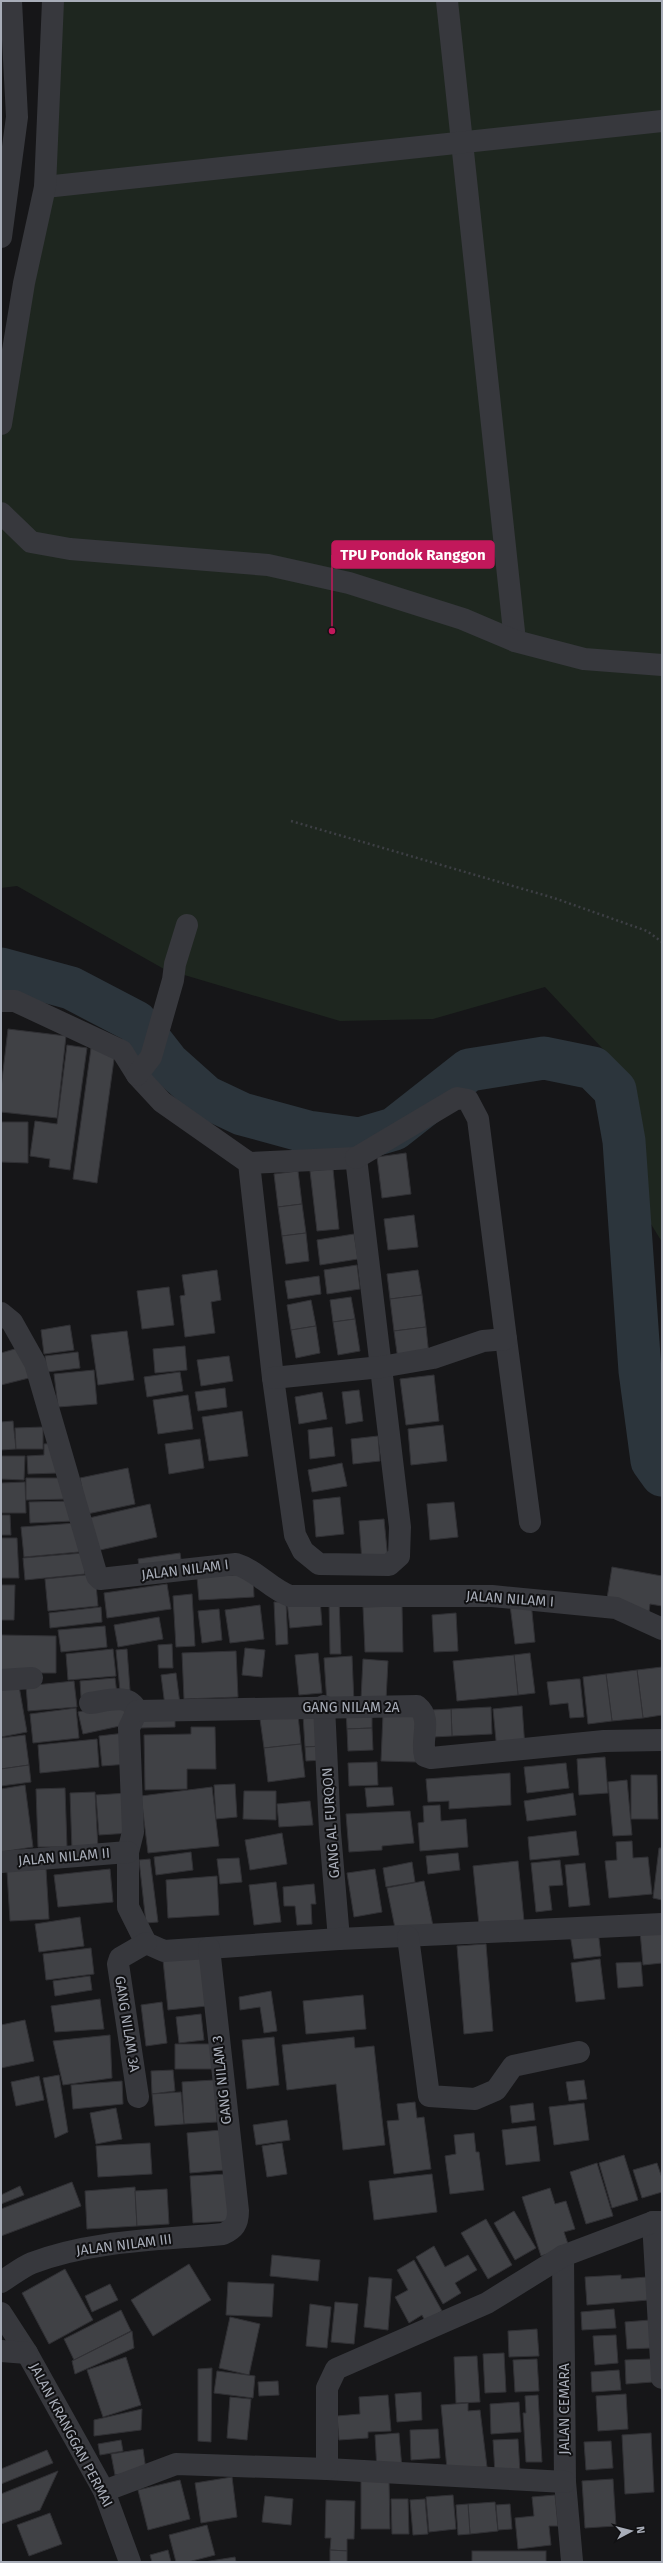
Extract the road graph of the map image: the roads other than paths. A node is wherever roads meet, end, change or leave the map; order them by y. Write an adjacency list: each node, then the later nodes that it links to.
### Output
1 (11, 1): 7 (street)
2 (53, 1): 6 (street)
3 (447, 1): 5 (street)
4 (662, 121): 5 (street)
5 (463, 142): 6 (street); 10 (street)
6 (45, 187): 8 (street)
7 (1, 237)
8 (1, 424)
9 (1, 513): 10 (street)
10 (514, 641): 11 (street)
11 (662, 665)
12 (187, 925): 14 (street)
13 (1, 1001): 14 (street)
14 (137, 1075): 16 (street)
15 (356, 1158): 16 (street); 18 (street); 19 (street)
16 (249, 1163): 20 (street)
17 (1, 1313): 22 (street, JALAN NILAM I)
18 (506, 1339): 19 (street); 21 (street)
19 (381, 1367): 20 (street); 20 (street)
20 (273, 1378)
21 (530, 1522)
22 (662, 1629)
23 (32, 1678): 24 (street)
24 (1, 1680)
25 (90, 1703): 27 (street)
26 (324, 1706): 27 (street, GANG NILAM 2A); 28 (street, GANG NILAM 2A); 33 (street, GANG AL FURQON)
27 (137, 1711): 29 (street)
28 (662, 1740)
29 (128, 1852): 30 (street, JALAN NILAM II); 34 (street)
30 (1, 1862)
31 (662, 1924): 32 (street)
32 (408, 1937): 33 (street); 36 (street)
33 (339, 1939): 35 (street)
34 (146, 1943): 35 (street); 37 (street, GANG NILAM 3A)
35 (209, 1948): 38 (street, GANG NILAM 3)
36 (579, 2052)
37 (138, 2097)
38 (238, 2212): 41 (street, JALAN NILAM III)
39 (657, 2222): 40 (street); 45 (street)
40 (563, 2256): 46 (street); 47 (street, JALAN CEMARA)
41 (1, 2282)
42 (1, 2313): 44 (street, JALAN KRANGGAN PERMAI)
43 (1, 2351): 44 (street)
44 (28, 2354): 48 (street, JALAN KRANGGAN PERMAI)
45 (662, 2378)
46 (327, 2469): 47 (street); 48 (street)
47 (565, 2482): 49 (street, JALAN CEMARA)
48 (104, 2491): 50 (street, JALAN KRANGGAN PERMAI)
49 (572, 2561)
50 (130, 2562)

